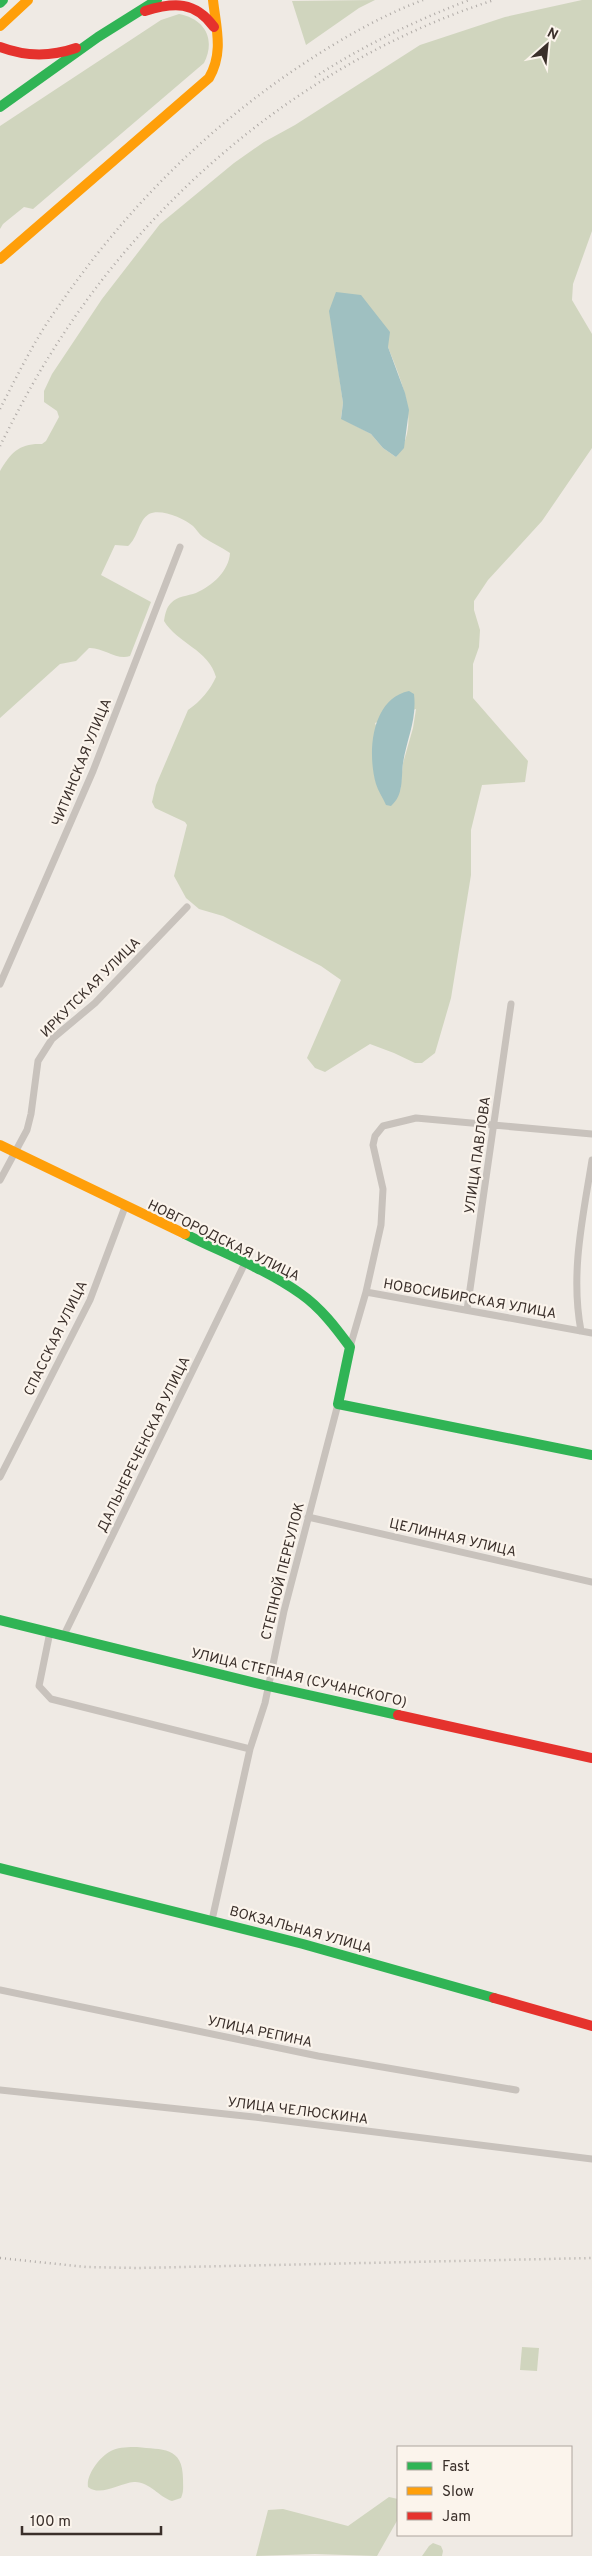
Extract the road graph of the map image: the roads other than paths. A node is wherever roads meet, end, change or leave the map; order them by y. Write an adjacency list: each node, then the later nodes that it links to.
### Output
1 (3, 0): 5 (main road)
2 (28, 0): 7 (main road)
3 (157, 0): 6 (main road)
4 (212, 0): 8 (main road)
5 (0, 3)
6 (134, 14): 8 (main road); 9 (main road)
7 (0, 26)
8 (217, 32): 12 (main road)
9 (98, 37): 10 (main road); 11 (main road)
10 (0, 47)
11 (0, 107)
12 (0, 259)
13 (180, 547): 15 (street, ЧИТИНСКАЯ УЛИЦА)
14 (187, 907): 20 (street, ИРКУТСКАЯ УЛИЦА)
15 (0, 984)
16 (511, 1004): 17 (street, УЛИЦА ПАВЛОВА)
17 (494, 1124): 18 (street); 25 (street, НОВОСИБИРСКАЯ УЛИЦА); 26 (street, УЛИЦА ПАВЛОВА)
18 (592, 1134)
19 (0, 1145): 20 (main road, НОВГОРОДСКАЯ УЛИЦА)
20 (16, 1153): 22 (street, ИРКУТСКАЯ УЛИЦА); 23 (main road, НОВГОРОДСКАЯ УЛИЦА)
21 (592, 1160): 27 (street)
22 (0, 1180)
23 (125, 1207): 24 (main road, НОВГОРОДСКАЯ УЛИЦА); 32 (street, СПАССКАЯ УЛИЦА)
24 (245, 1263): 29 (main road, НОВГОРОДСКАЯ УЛИЦА); 37 (street, ДАЛЬНЕРЕЧЕНСКАЯ УЛИЦА)
25 (366, 1292): 26 (street, НОВОСИБИРСКАЯ УЛИЦА); 29 (street)
26 (467, 1310): 27 (street, НОВОСИБИРСКАЯ УЛИЦА)
27 (581, 1331): 28 (street, НОВОСИБИРСКАЯ УЛИЦА)
28 (592, 1333)
29 (350, 1347): 30 (main road)
30 (338, 1404): 31 (main road); 33 (street, СТЕПНОЙ ПЕРЕУЛОК)
31 (592, 1455)
32 (0, 1477)
33 (308, 1517): 34 (street, ЦЕЛИННАЯ УЛИЦА); 38 (street, СТЕПНОЙ ПЕРЕУЛОК)
34 (592, 1582)
35 (0, 1620): 36 (main road, УЛИЦА СТЕПНАЯ (СУЧАНСКОГО))
36 (50, 1632): 37 (main road, УЛИЦА СТЕПНАЯ (СУЧАНСКОГО)); 39 (street)
37 (64, 1635): 38 (main road, УЛИЦА СТЕПНАЯ (СУЧАНСКОГО))
38 (268, 1686): 39 (street, СТЕПНОЙ ПЕРЕУЛОК); 40 (main road, УЛИЦА СТЕПНАЯ (СУЧАНСКОГО))
39 (250, 1749): 42 (street, СТЕПНОЙ ПЕРЕУЛОК)
40 (592, 1758)
41 (0, 1868): 42 (main road, ВОКЗАЛЬНАЯ УЛИЦА)
42 (212, 1920): 44 (main road, ВОКЗАЛЬНАЯ УЛИЦА)
43 (0, 1990): 46 (street, УЛИЦА РЕПИНА)
44 (592, 2026)
45 (0, 2090): 47 (street, УЛИЦА ЧЕЛЮСКИНА)
46 (516, 2090)
47 (592, 2159)

